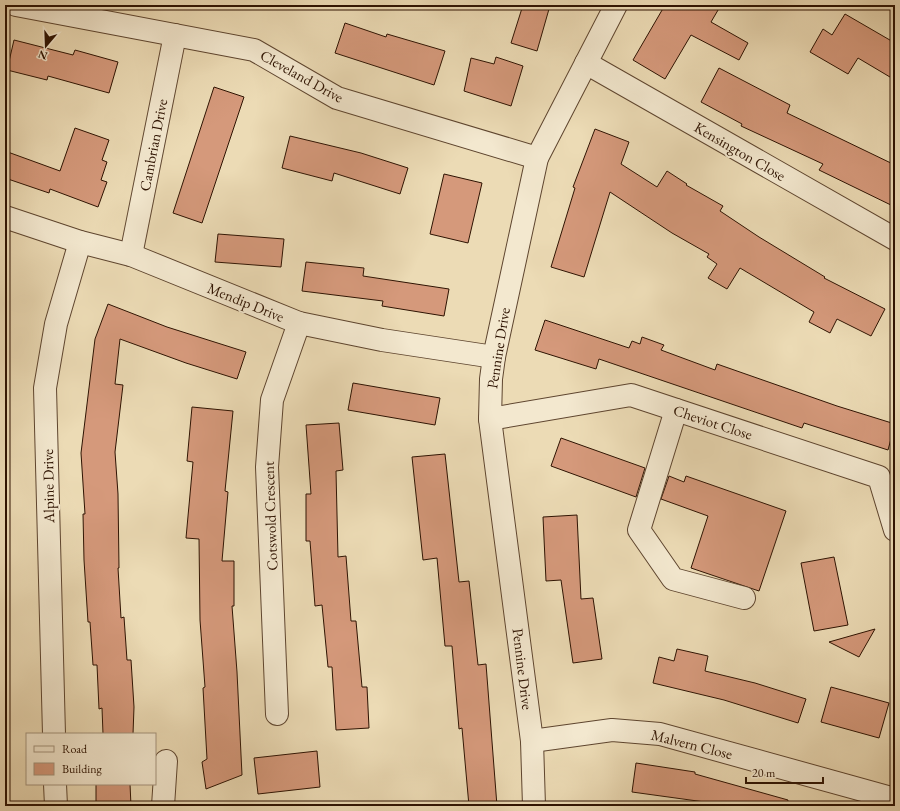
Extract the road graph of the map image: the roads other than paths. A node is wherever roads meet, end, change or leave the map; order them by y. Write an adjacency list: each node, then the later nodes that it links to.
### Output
1 (7, 5): 5 (street)
2 (16, 5): 4 (street, Cleveland Drive)
3 (616, 5): 7 (street, Pennine Drive)
4 (99, 13): 6 (street, Cleveland Drive)
5 (5, 14)
6 (175, 35): 8 (street, Cleveland Drive); 12 (street, Cambrian Drive)
7 (586, 62): 8 (street, Pennine Drive); 10 (street, Kensington Close)
8 (537, 158): 14 (street, Pennine Drive)
9 (5, 217): 11 (street, Mendip Drive)
10 (895, 239)
11 (80, 242): 12 (street, Mendip Drive); 20 (street, Alpine Drive)
12 (131, 256): 13 (street, Mendip Drive)
13 (299, 323): 14 (street, Mendip Drive); 19 (street, Cotswold Crescent)
14 (494, 357): 16 (street, Pennine Drive)
15 (676, 410): 16 (street, Cheviot Close); 17 (street, Cheviot Close); 18 (street)
16 (490, 419): 21 (street, Pennine Drive)
17 (895, 530)
18 (744, 598)
19 (277, 714)
20 (54, 733)
21 (532, 741): 24 (street, Malvern Close); 27 (street, Pennine Drive)
22 (166, 761): 26 (street)
23 (55, 785): 25 (street)
24 (895, 799)
25 (56, 806)
26 (163, 806)
27 (534, 806)

